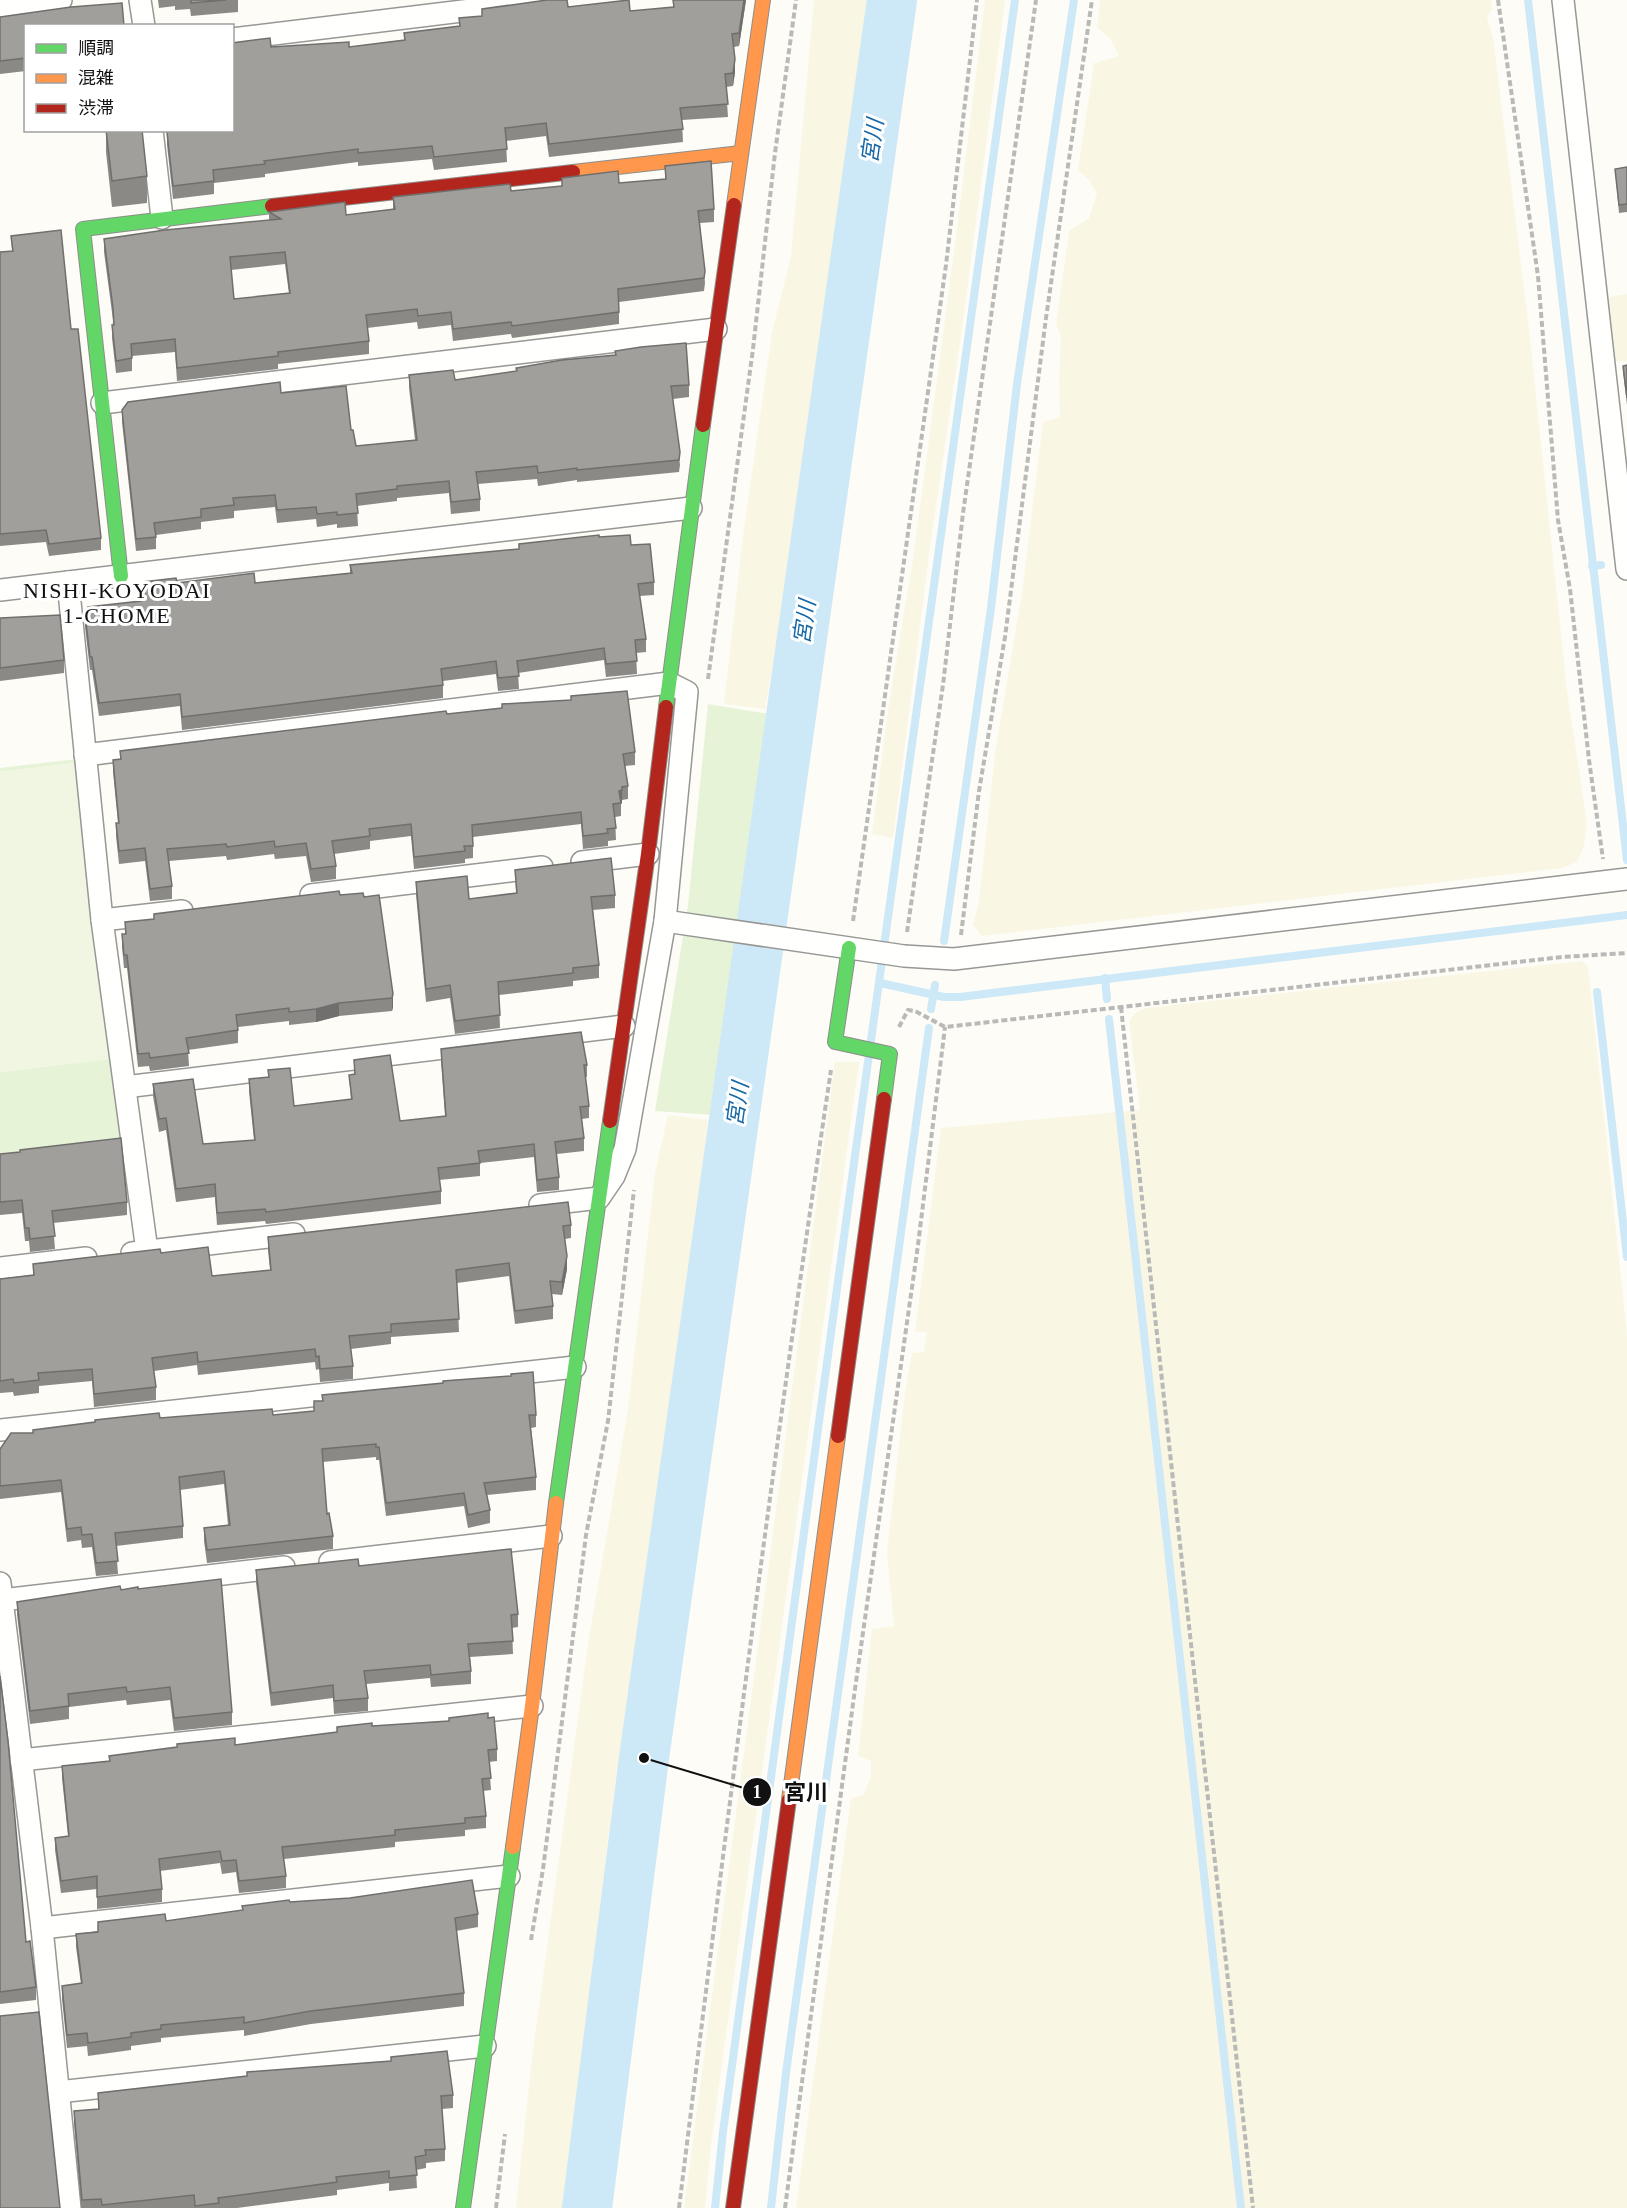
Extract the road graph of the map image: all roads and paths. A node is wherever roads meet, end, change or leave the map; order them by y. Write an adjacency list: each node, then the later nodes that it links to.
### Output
1 (61, 0): 11 (street)
2 (140, 0): 12 (street)
3 (553, 0): 13 (street)
4 (763, 0): 15 (street)
5 (796, 0): 25 (path)
6 (977, 0): 33 (path)
7 (1036, 0): 35 (path)
8 (1092, 0): 36 (path)
9 (1498, 0): 28 (path)
10 (1563, 0): 20 (street)
11 (0, 9)
12 (144, 24)
13 (234, 39)
14 (152, 132): 16 (street)
15 (741, 153): 16 (street); 17 (street)
16 (162, 218): 18 (street)
17 (716, 329): 18 (street); 19 (street)
18 (102, 403): 21 (street)
19 (691, 508): 21 (street); 24 (street)
20 (1627, 569)
21 (121, 576): 22 (street)
22 (68, 582): 23 (street); 26 (street)
23 (0, 591)
24 (669, 683): 26 (street); 27 (street); 32 (street)
25 (707, 685)
26 (86, 755): 31 (street)
27 (648, 854): 29 (street); 38 (street)
28 (1617, 880): 36 (street)
29 (292, 897)
30 (197, 909): 31 (street)
31 (102, 921): 42 (street)
32 (673, 922): 33 (street); 44 (street)
33 (846, 948): 35 (street); 40 (street)
34 (1627, 953): 37 (path)
35 (892, 954): 36 (street)
36 (954, 959)
37 (1121, 1007): 39 (path); 68 (path)
38 (624, 1026): 42 (street); 44 (street)
39 (945, 1027): 41 (path); 67 (path)
40 (835, 1042): 41 (street); 65 (path)
41 (885, 1053): 66 (street)
42 (125, 1087): 47 (street)
43 (634, 1189): 58 (path)
44 (599, 1198): 45 (street); 49 (street)
45 (516, 1208)
46 (314, 1232): 47 (street)
47 (147, 1251): 48 (street)
48 (0, 1268)
49 (575, 1367): 50 (street); 51 (street)
50 (0, 1430)
51 (552, 1536): 52 (street); 54 (street)
52 (1, 1592): 53 (street)
53 (6, 1683): 55 (street)
54 (532, 1706): 55 (street); 56 (street)
55 (21, 1760): 57 (street)
56 (509, 1876): 57 (street); 59 (street)
57 (42, 1928): 60 (street)
58 (530, 1948)
59 (486, 2046): 60 (street); 63 (street)
60 (58, 2092): 62 (street)
61 (505, 2125): 64 (path)
62 (70, 2208)
63 (463, 2208)
64 (496, 2208)
65 (679, 2208)
66 (733, 2208)
67 (785, 2208)
68 (1253, 2208)

